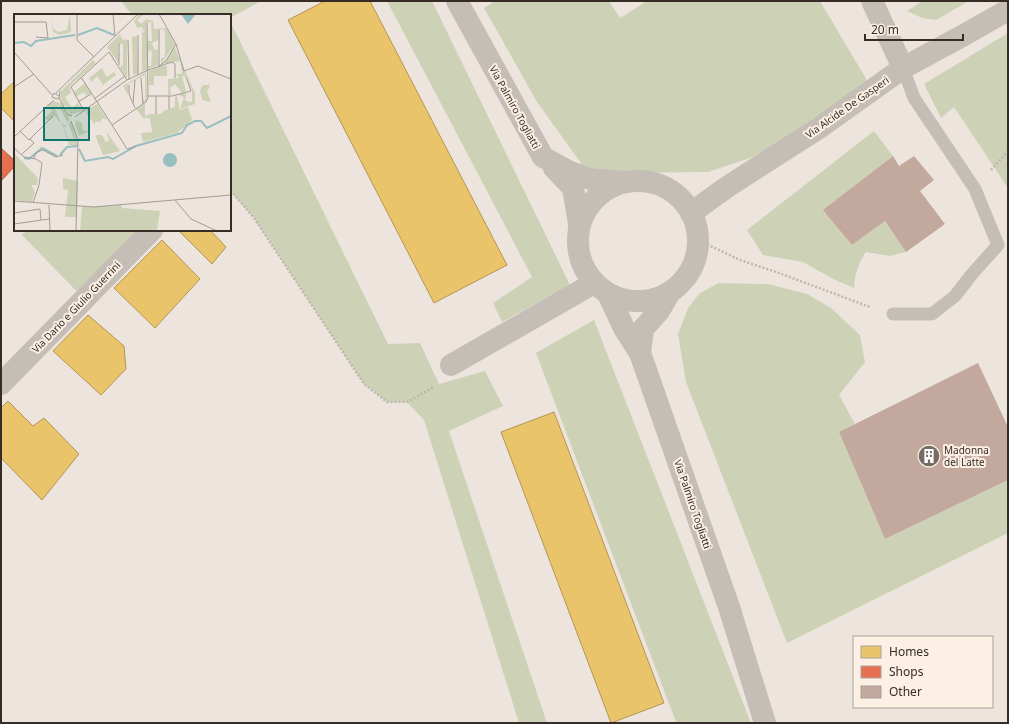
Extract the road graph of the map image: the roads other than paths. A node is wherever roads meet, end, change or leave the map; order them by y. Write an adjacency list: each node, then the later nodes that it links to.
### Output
1 (457, 1): 5 (street, Via Palmiro Togliatti)
2 (872, 1): 4 (street)
3 (1008, 10): 4 (street, Via Alcide De Gasperi)
4 (902, 68): 7 (street, Via Alcide De Gasperi); 12 (lane)
5 (543, 157): 6 (street, Via Palmiro Togliatti); 8 (street)
6 (625, 182): 7 (street); 8 (street)
7 (691, 213): 11 (street)
8 (579, 224): 10 (street)
9 (151, 231): 15 (street, Via Dario e Giulio Guerrini)
10 (601, 288): 11 (street); 13 (street); 14 (street)
11 (670, 292): 13 (street, Via Palmiro Togliatti)
12 (893, 314)
13 (640, 353): 16 (street, Via Palmiro Togliatti)
14 (451, 365)
15 (1, 384)
16 (765, 723)

